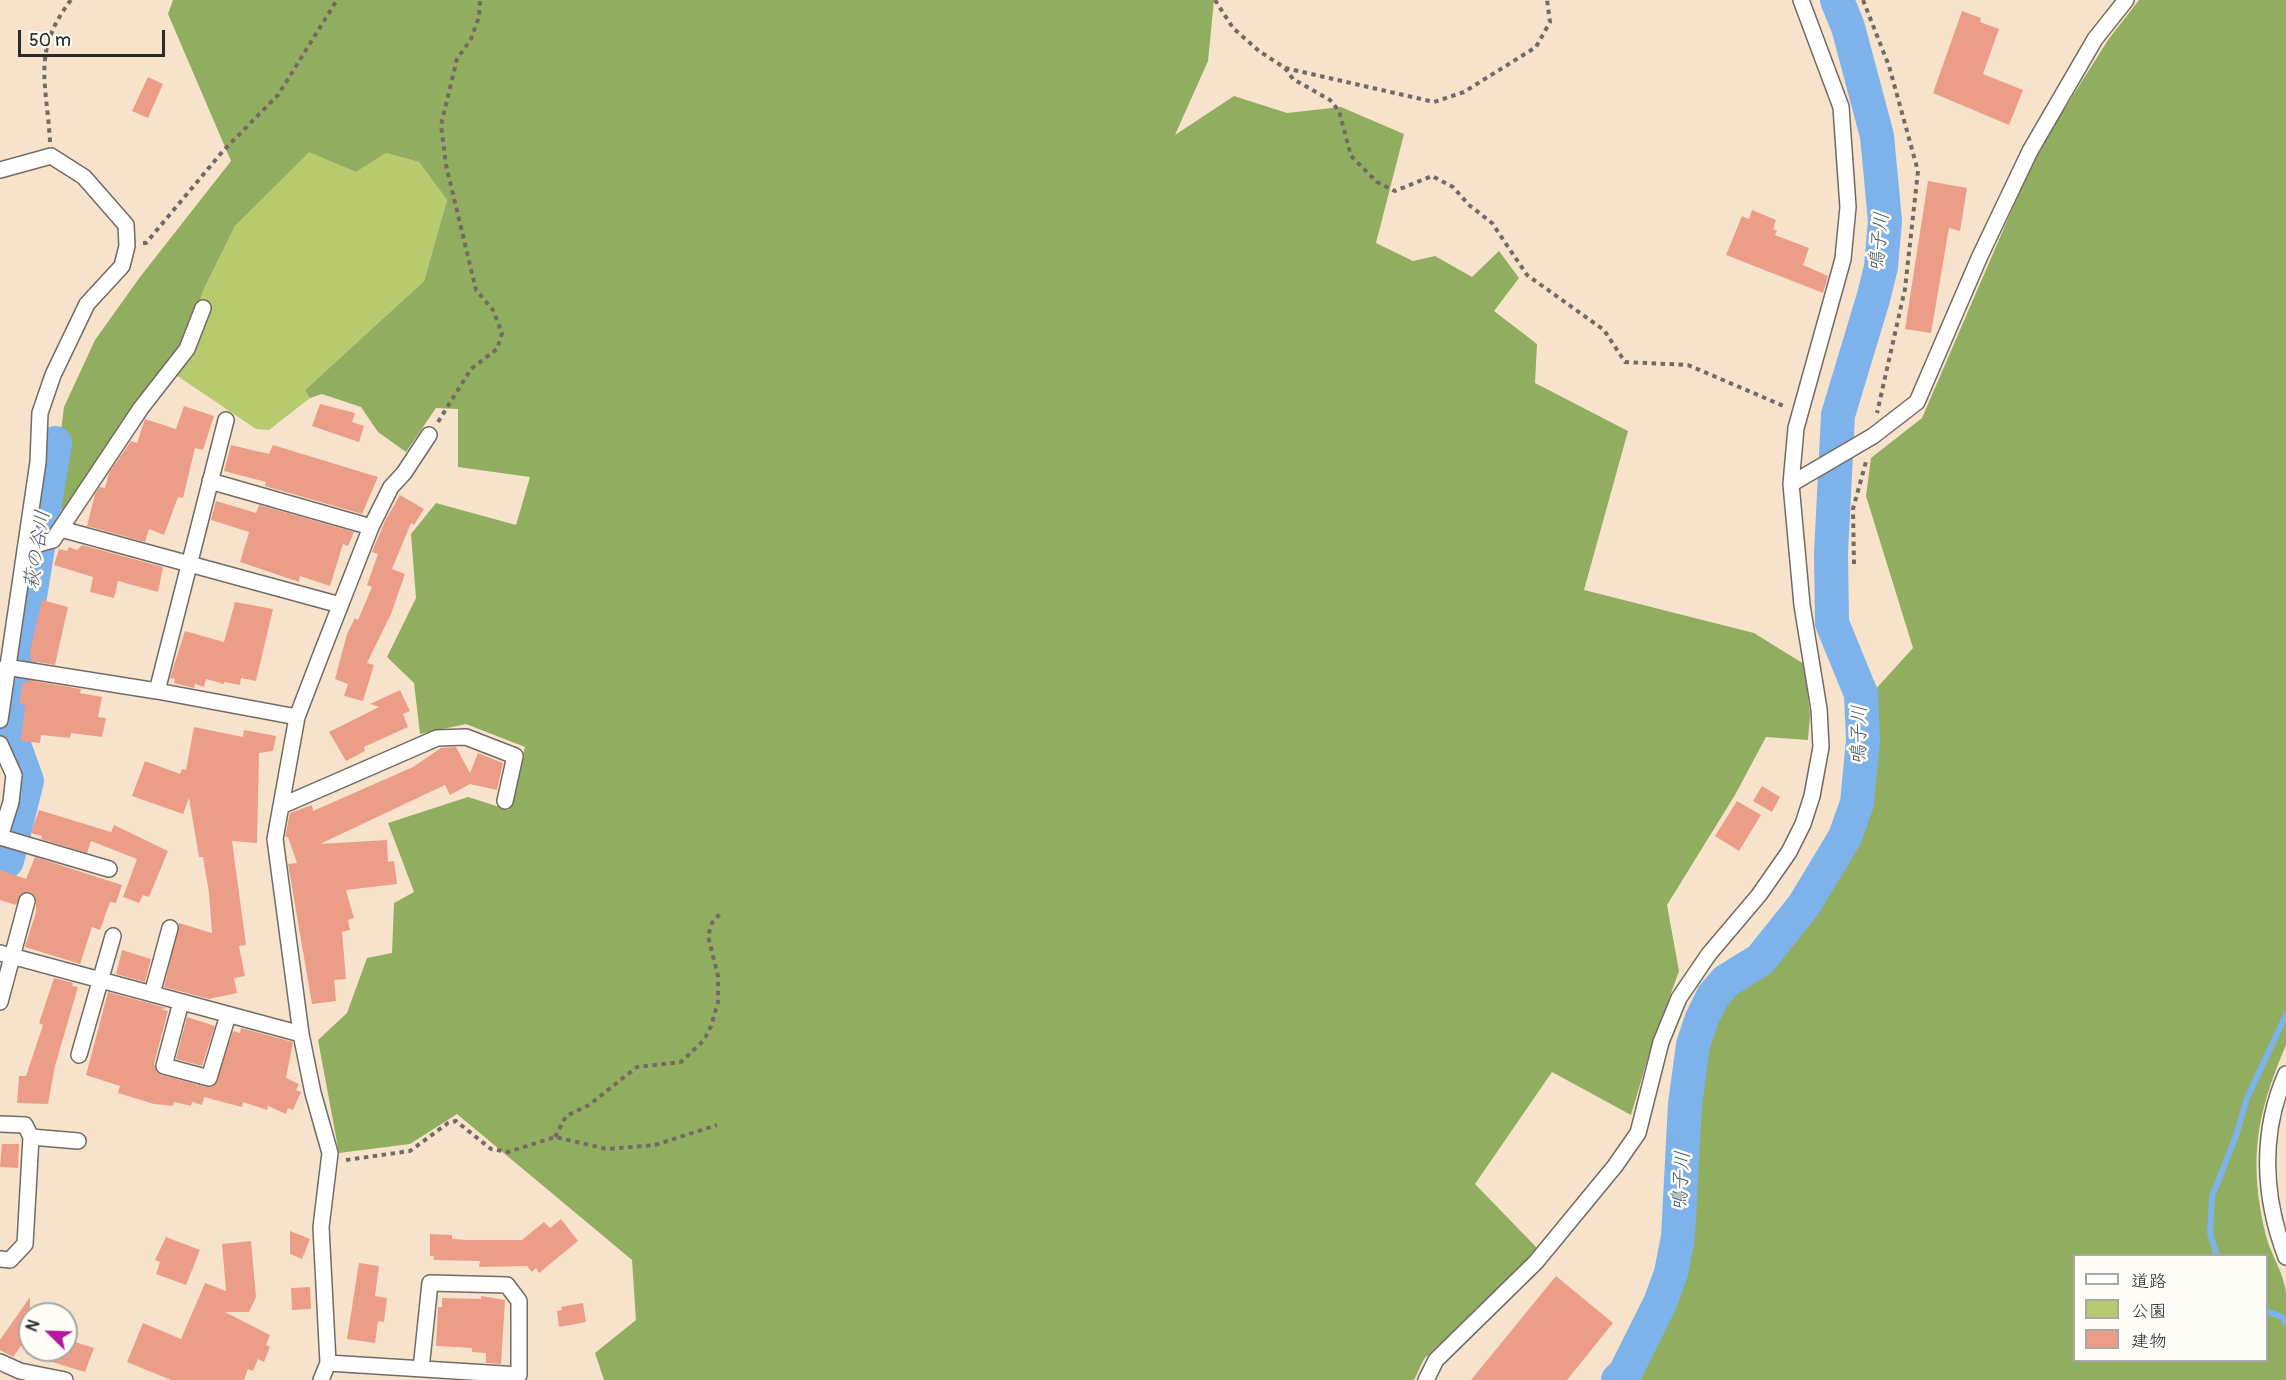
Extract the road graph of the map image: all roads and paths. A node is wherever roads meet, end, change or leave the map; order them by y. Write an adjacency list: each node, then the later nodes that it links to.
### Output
1 (71, 0): 10 (path)
2 (337, 0): 12 (path)
3 (480, 0): 16 (path)
4 (1215, 0): 9 (path)
5 (1547, 0): 9 (path)
6 (1801, 0): 14 (street)
7 (1863, 0): 17 (path)
8 (2126, 0): 17 (street)
9 (1285, 68): 14 (path)
10 (51, 156): 11 (street); 12 (street)
11 (0, 170)
12 (127, 246): 22 (street)
13 (203, 308): 21 (street)
14 (1800, 413): 19 (street)
15 (226, 420): 18 (street)
16 (429, 435): 20 (street)
17 (1873, 436): 19 (street); 24 (path)
18 (210, 481): 20 (street); 23 (street)
19 (1791, 484): 61 (street)
20 (371, 527): 25 (street)
21 (61, 529): 22 (street); 23 (street)
22 (36, 544): 26 (street)
23 (188, 563): 25 (street); 27 (street)
24 (1854, 564)
25 (340, 604): 28 (street)
26 (6, 667): 27 (street); 29 (street)
27 (157, 691): 28 (street)
28 (297, 717): 32 (street)
29 (0, 720)
30 (0, 744): 33 (street)
31 (505, 801): 32 (street)
32 (281, 806): 45 (street)
33 (6, 839): 34 (street)
34 (109, 869)
35 (27, 901): 39 (street)
36 (722, 911): 51 (path)
37 (170, 928): 41 (street)
38 (113, 936): 40 (street)
39 (6, 955): 40 (street); 42 (street)
40 (100, 980): 41 (street); 46 (street)
41 (152, 994): 43 (street)
42 (0, 1002)
43 (181, 1002): 44 (street); 44 (street)
44 (228, 1015): 45 (street)
45 (301, 1034): 53 (street)
46 (79, 1055)
47 (2286, 1074): 54 (street)
48 (0, 1124): 50 (street)
49 (717, 1125): 51 (path)
50 (31, 1137): 52 (street); 55 (street)
51 (555, 1137): 53 (path)
52 (78, 1141)
53 (331, 1161): 57 (street)
54 (2286, 1257)
55 (0, 1259)
56 (0, 1362): 59 (street)
57 (328, 1363): 58 (street); 60 (street)
58 (421, 1369): 58 (street)
59 (65, 1380)
60 (321, 1380)
61 (1426, 1380)

